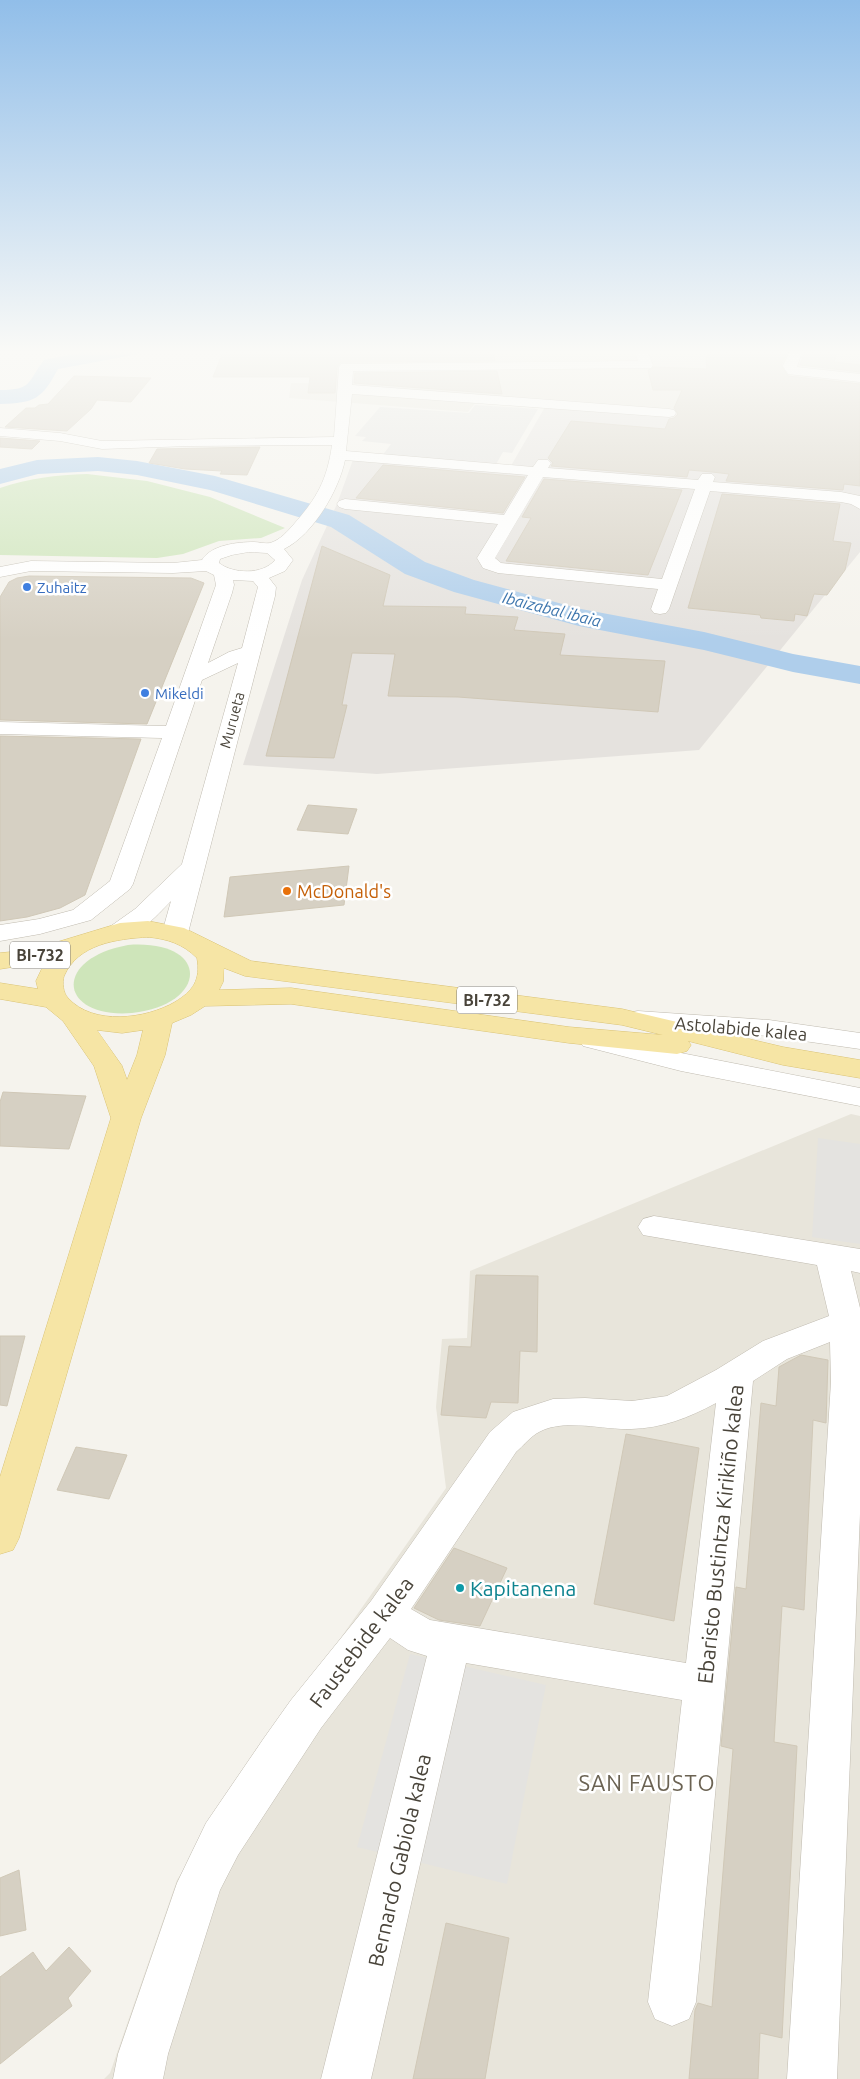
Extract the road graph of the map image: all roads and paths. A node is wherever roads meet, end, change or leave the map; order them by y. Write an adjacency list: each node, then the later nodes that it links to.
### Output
1 (310, 446): 2 (street)
2 (339, 447): 3 (street); 8 (street)
3 (540, 467): 4 (street); 7 (street)
4 (706, 481): 5 (street); 14 (street)
5 (859, 498)
6 (345, 504): 7 (street)
7 (508, 520): 14 (street)
8 (270, 549): 11 (street); 13 (street)
9 (0, 563): 10 (street)
10 (31, 566): 11 (street); 12 (street)
11 (216, 569): 13 (street); 17 (street)
12 (0, 572)
13 (258, 575): 16 (street, Murueta)
14 (669, 584): 15 (street)
15 (660, 609)
16 (251, 652): 17 (street); 20 (street, Murueta)
17 (195, 676): 19 (street)
18 (0, 728): 19 (street)
19 (175, 732): 22 (street)
20 (192, 867): 21 (street); 23 (street, Murueta)
21 (120, 931): 23 (main road, BI-732); 24 (main road, BI-732)
22 (0, 933)
23 (184, 938): 27 (main road, BI-732); 29 (main road, BI-732)
24 (79, 944): 25 (main road, BI-732); 28 (main road, BI-732)
25 (0, 961)
26 (0, 991): 28 (main road, BI-732)
27 (199, 998): 30 (main road, BI-732); 31 (main road, BI-732)
28 (63, 1008): 30 (main road, BI-732); 36 (main road)
29 (622, 1018): 32 (street, Astolabide kalea); 33 (main road, BI-732)
30 (159, 1019): 36 (main road)
31 (570, 1035): 33 (main road, BI-732); 35 (street)
32 (860, 1041)
33 (783, 1056): 34 (main road, BI-732)
34 (860, 1069)
35 (855, 1098)
36 (126, 1118): 41 (main road)
37 (654, 1227): 38 (street)
38 (846, 1259): 39 (street)
39 (847, 1322): 40 (street, Ebaristo Bustintza Kirikiño kalea); 48 (street)
40 (736, 1375): 42 (street, Faustebide kalea); 44 (street, Ebaristo Bustintza Kirikiño kalea)
41 (0, 1538)
42 (385, 1614): 43 (street); 46 (street, Faustebide kalea)
43 (451, 1642): 44 (street); 47 (street, Bernardo Gabiola kalea)
44 (704, 1685): 45 (street, Ebaristo Bustintza Kirikiño kalea)
45 (672, 2002)
46 (138, 2079)
47 (346, 2079)
48 (812, 2079)

